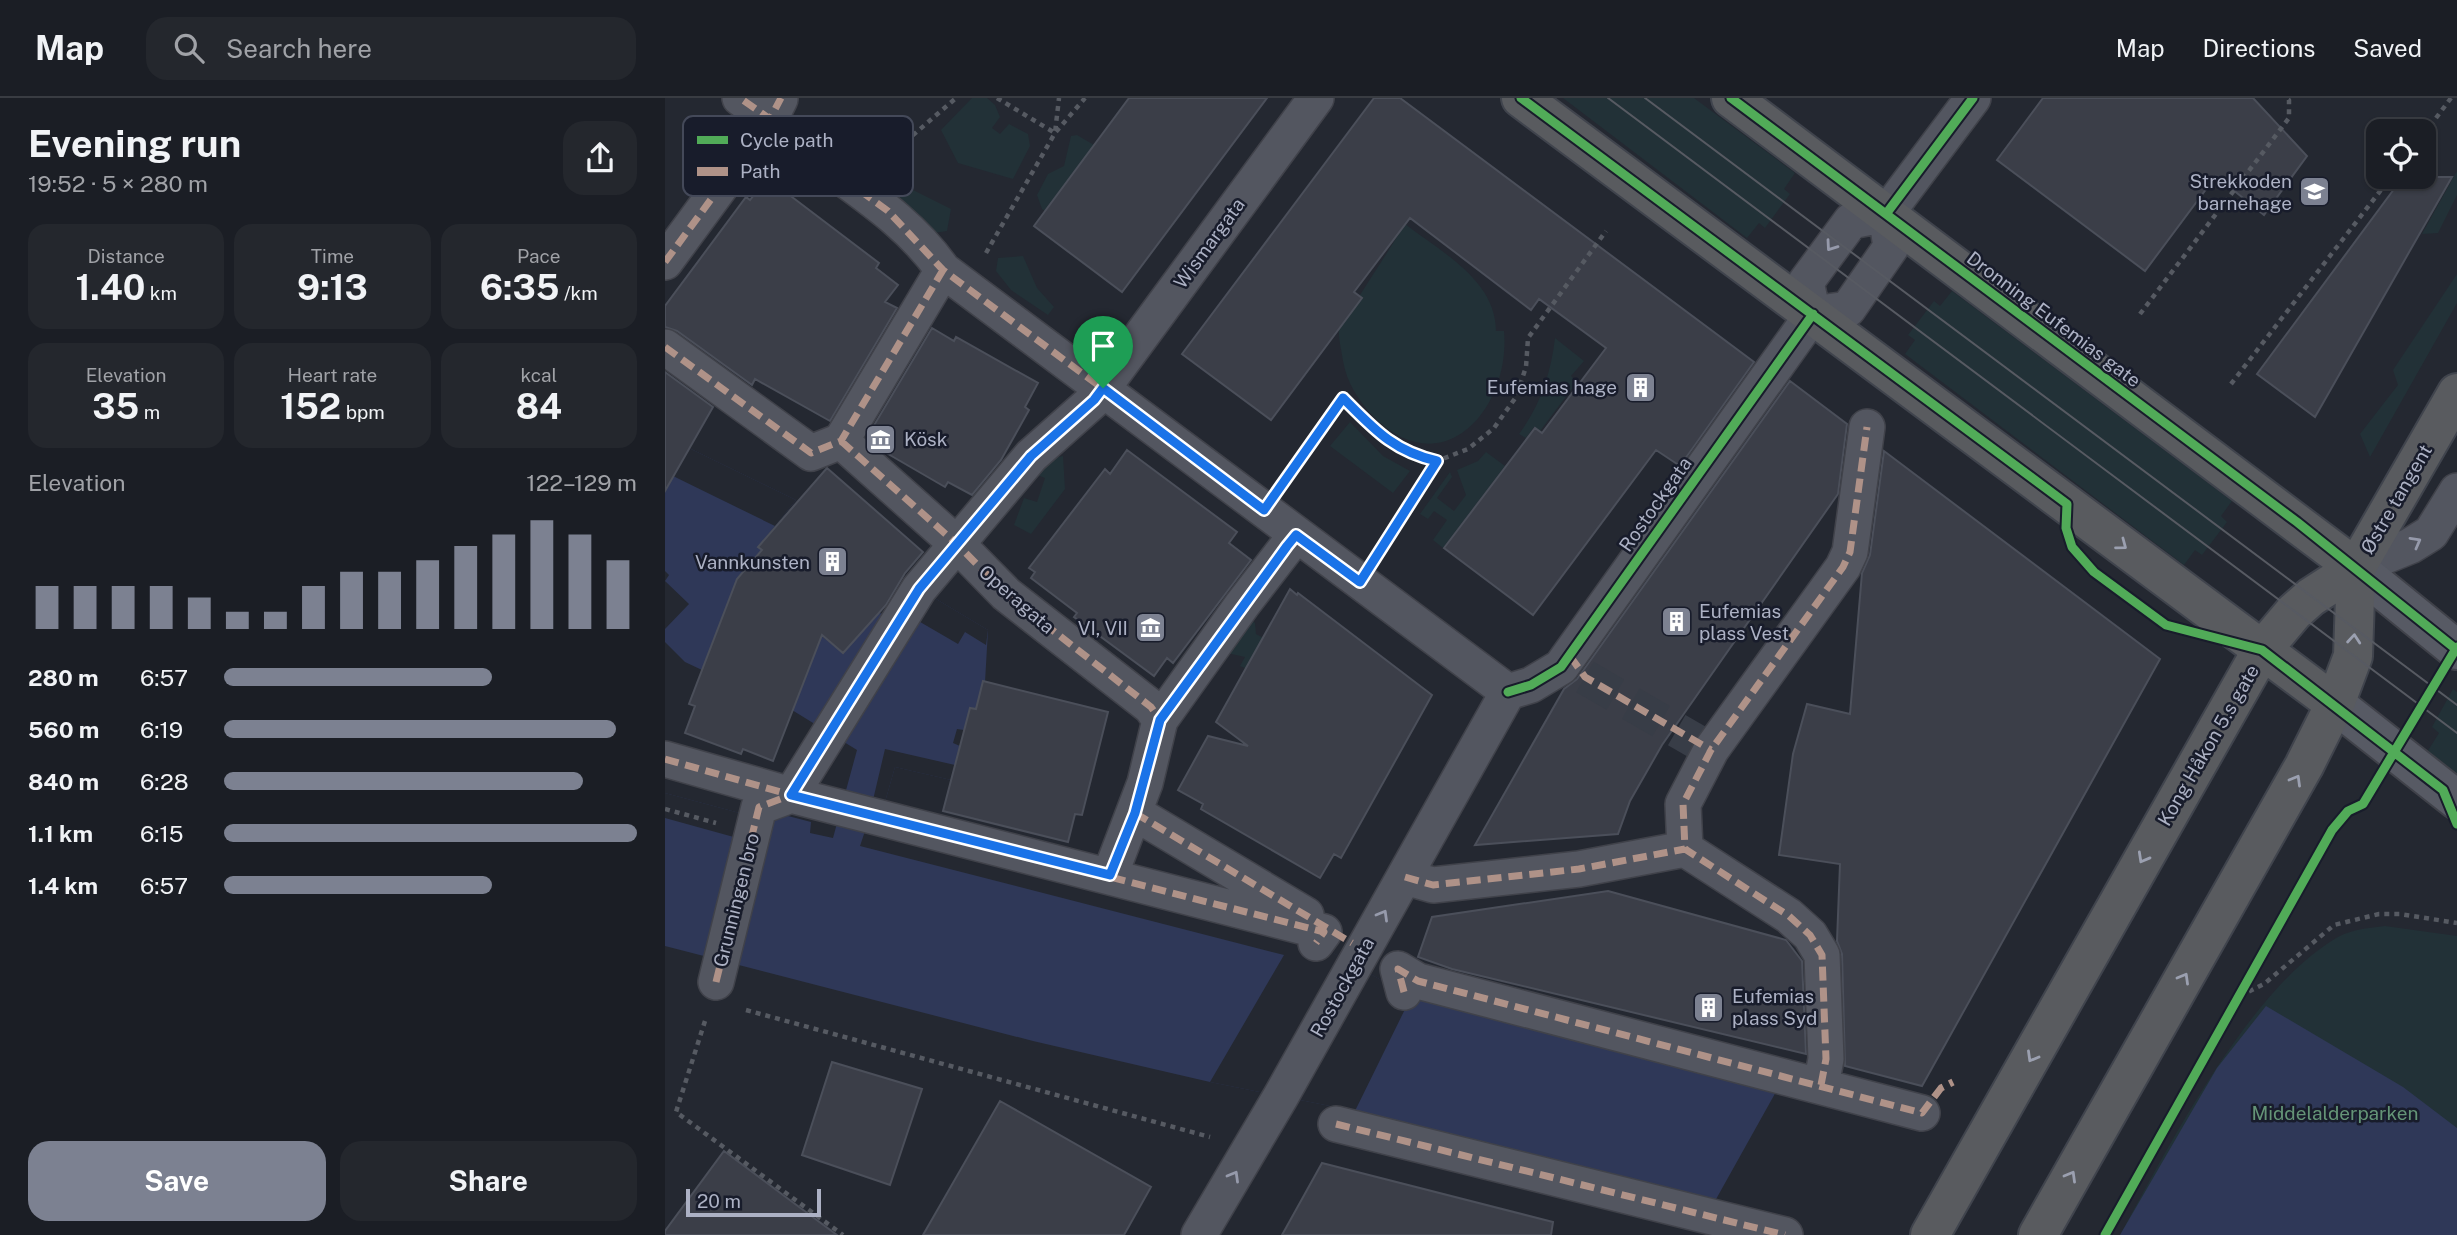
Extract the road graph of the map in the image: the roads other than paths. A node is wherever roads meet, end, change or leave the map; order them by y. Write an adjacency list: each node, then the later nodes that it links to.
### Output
1 (740, 98): 6 (street)
2 (1316, 98): 14 (street, Wismargata)
3 (1521, 98): 12 (highway)
4 (1731, 98): 9 (highway, Dronning Eufemias gate)
5 (1973, 98): 9 (street)
6 (776, 108)
7 (713, 196): 10 (street)
8 (868, 196): 11 (street)
9 (1886, 214): 12 (street); 12 (street, one-way to 12); 21 (highway, Dronning Eufemias gate)
10 (665, 262)
11 (955, 278): 14 (street); 17 (street)
12 (1813, 314): 22 (highway, one-way to 22); 24 (street, Rostockgata)
13 (665, 347): 17 (street)
14 (1103, 388): 19 (street); 20 (street)
15 (2457, 393): 21 (highway, Østre tangent)
16 (1867, 427): 31 (street)
17 (841, 440): 20 (street, Operagata)
18 (2457, 491): 21 (street, one-way to 18)
19 (1296, 535): 24 (street); 26 (street)
20 (958, 545): 26 (street, Operagata); 28 (street)
21 (2356, 568): 22 (highway, Kong Håkon 5.s gate); 23 (street); 25 (highway, one-way to 21)
22 (2262, 650): 25 (highway); 41 (highway, Kong Håkon 5.s gate, one-way to 41)
23 (2457, 650)
24 (1509, 692): 33 (street, Rostockgata)
25 (2335, 704): 29 (street); 42 (highway, one-way to 25)
26 (1160, 720): 30 (street)
27 (665, 759): 28 (street)
28 (791, 795): 32 (street); 34 (street, Grunningen bro)
29 (2457, 800)
30 (1135, 813): 32 (street); 32 (street)
31 (1685, 849): 33 (street); 36 (street)
32 (1110, 875)
33 (1405, 877): 39 (street, Rostockgata, one-way to 33)
34 (715, 987)
35 (1403, 992): 36 (street)
36 (1821, 1085): 37 (street)
37 (1922, 1113)
38 (1336, 1124): 40 (street)
39 (1199, 1235)
40 (1785, 1235)
41 (1930, 1235)
42 (2038, 1235)

